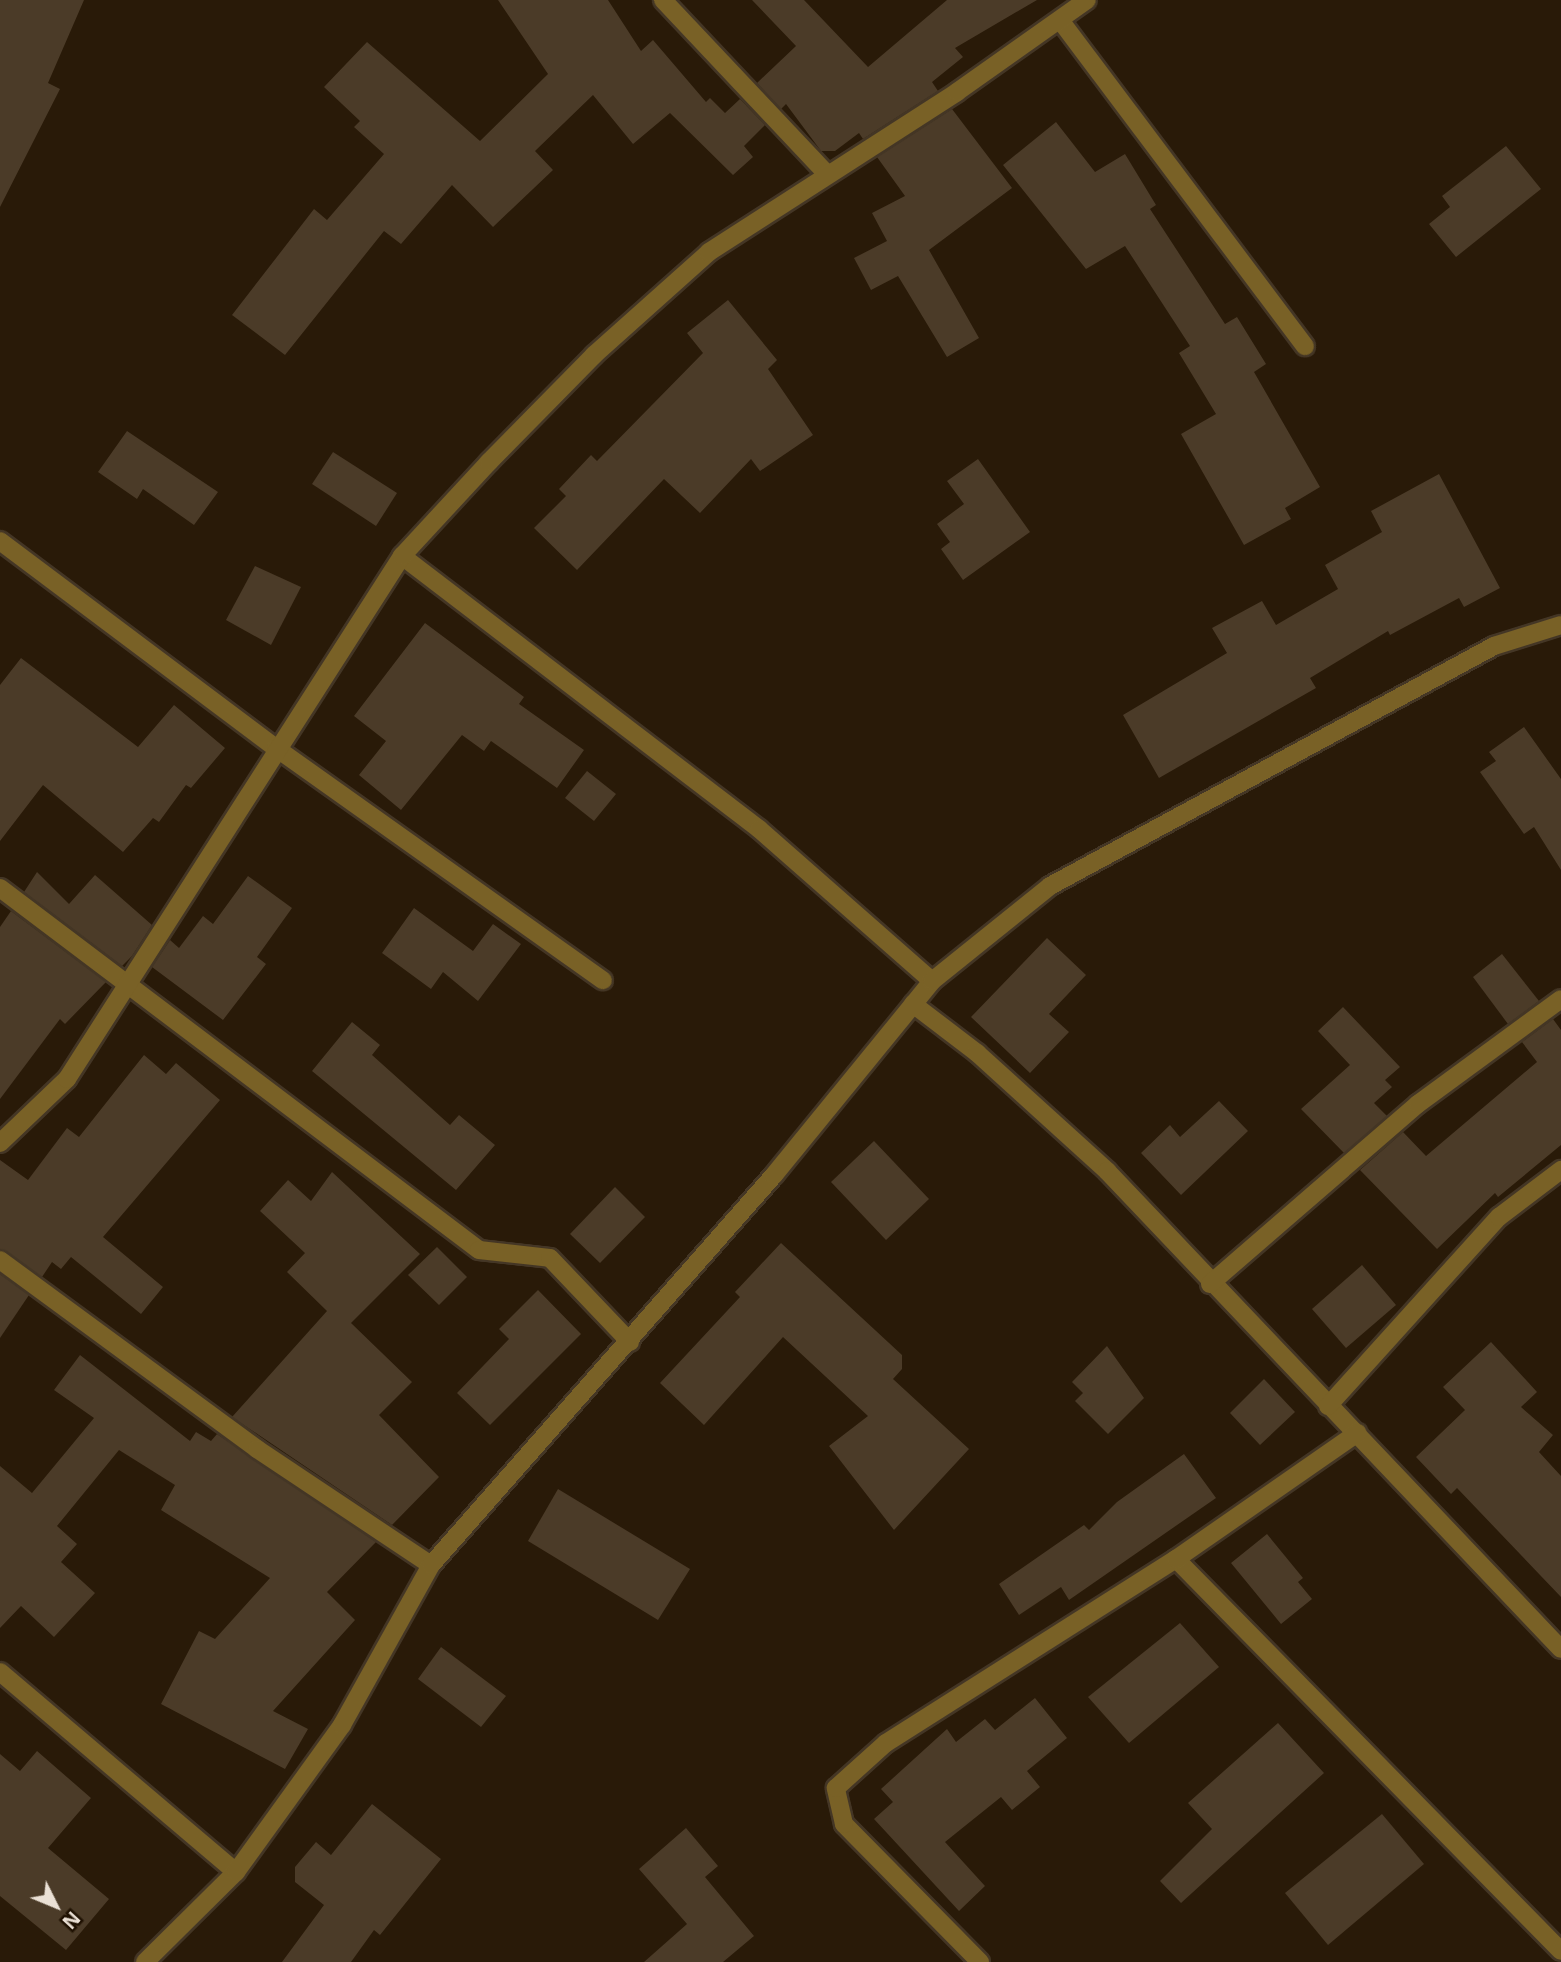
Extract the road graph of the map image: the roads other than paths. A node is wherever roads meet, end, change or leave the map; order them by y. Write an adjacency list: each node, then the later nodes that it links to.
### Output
1 (663, 0): 4 (street)
2 (1087, 0): 3 (street)
3 (1060, 20): 4 (street); 5 (street)
4 (826, 173): 7 (street)
5 (1305, 346)
6 (0, 541): 9 (street)
7 (402, 556): 9 (street); 12 (street)
8 (1561, 625): 12 (street)
9 (276, 748): 11 (street); 13 (street)
10 (0, 888): 13 (street)
11 (604, 980)
12 (932, 981): 15 (street)
13 (130, 986): 16 (street); 20 (street)
14 (1561, 999): 19 (street)
15 (913, 1004): 19 (street); 20 (street)
16 (0, 1143)
17 (1561, 1170): 21 (street)
18 (0, 1260): 24 (street)
19 (1210, 1284): 21 (street)
20 (630, 1342): 24 (street)
21 (1328, 1406): 22 (street)
22 (1357, 1433): 23 (street); 25 (street)
23 (1176, 1559): 28 (street); 30 (street)
24 (431, 1565): 27 (street)
25 (1561, 1649)
26 (0, 1672): 27 (street)
27 (236, 1872): 29 (street)
28 (1561, 1951)
29 (145, 1962)
30 (980, 1962)

